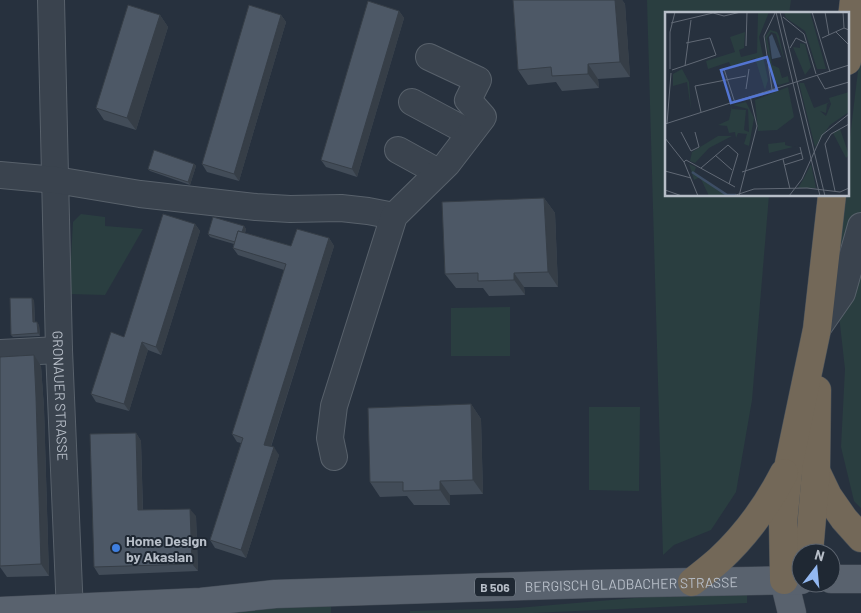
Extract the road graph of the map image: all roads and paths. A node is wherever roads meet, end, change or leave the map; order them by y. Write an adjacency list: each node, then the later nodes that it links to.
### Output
1 (51, 0): 10 (street, GRONAUER STRASSE)
2 (854, 0): 3 (highway)
3 (848, 52)
4 (430, 57): 6 (street)
5 (412, 102): 6 (street)
6 (477, 125): 8 (street)
7 (398, 150): 8 (street)
8 (438, 172): 12 (street)
9 (0, 175): 10 (street)
10 (56, 180): 12 (street); 15 (street, GRONAUER STRASSE)
11 (832, 196): 14 (highway)
12 (394, 216): 17 (street)
13 (861, 226): 14 (street)
14 (817, 329): 18 (highway); 19 (highway)
15 (59, 350): 16 (street); 30 (street, GRONAUER STRASSE)
16 (0, 353)
17 (334, 457)
18 (789, 463): 22 (highway); 26 (highway)
19 (816, 471): 20 (highway); 21 (highway)
20 (861, 538)
21 (810, 543)
22 (791, 556)
23 (841, 579): 24 (main road)
24 (861, 579)
25 (791, 581): 26 (main road, BERGISCH GLADBACHER STRASSE / B 506)
26 (692, 582): 28 (main road, BERGISCH GLADBACHER STRASSE / B 506)
27 (796, 593): 31 (main road)
28 (359, 606): 30 (main road, BERGISCH GLADBACHER STRASSE / B 506)
29 (0, 611): 30 (main road, BERGISCH GLADBACHER STRASSE / B 506)
30 (70, 611)
31 (794, 613)

